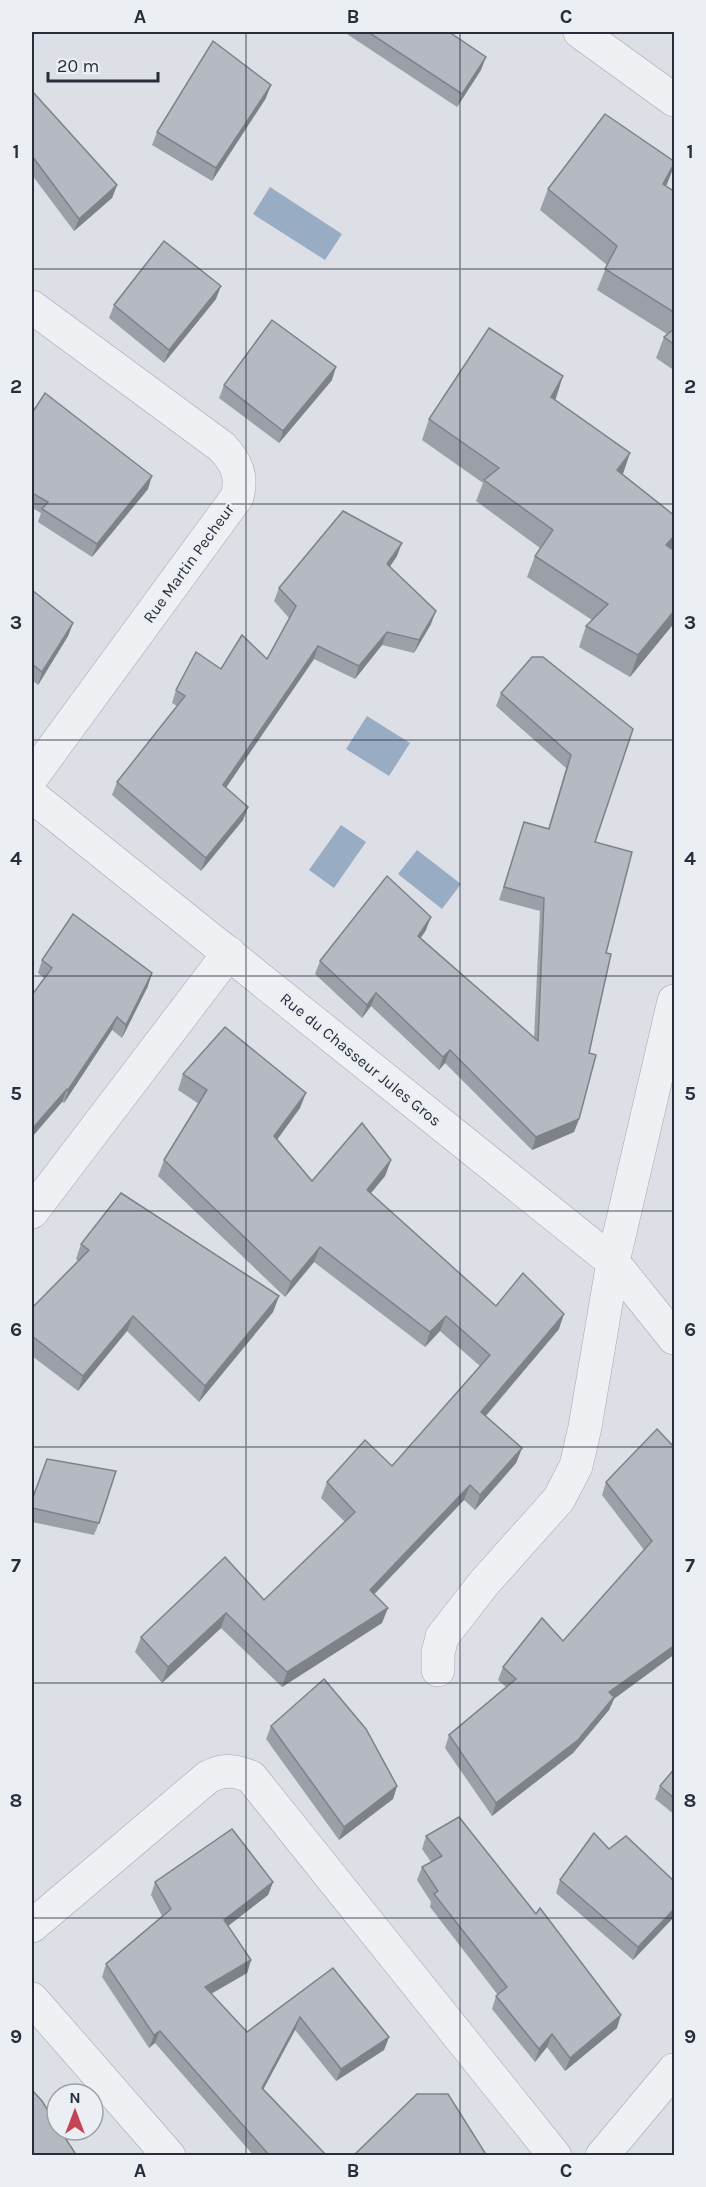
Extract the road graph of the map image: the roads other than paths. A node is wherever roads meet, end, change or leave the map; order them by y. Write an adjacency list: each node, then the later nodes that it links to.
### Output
1 (580, 32): 2 (street)
2 (675, 100)
3 (32, 307): 4 (street, Rue Martin Pecheur)
4 (32, 777)
5 (32, 796): 6 (street, Rue du Chasseur Jules Gros)
6 (229, 953): 9 (street); 10 (street, Rue du Chasseur Jules Gros)
7 (675, 1001): 8 (street)
8 (666, 1078): 10 (street)
9 (32, 1212)
10 (614, 1262): 11 (street, Rue du Chasseur Jules Gros); 12 (street)
11 (675, 1338)
12 (438, 1670)
13 (32, 1926): 17 (street)
14 (32, 1999): 16 (street)
15 (675, 2070): 18 (street)
16 (169, 2156)
17 (555, 2156)
18 (602, 2156)

